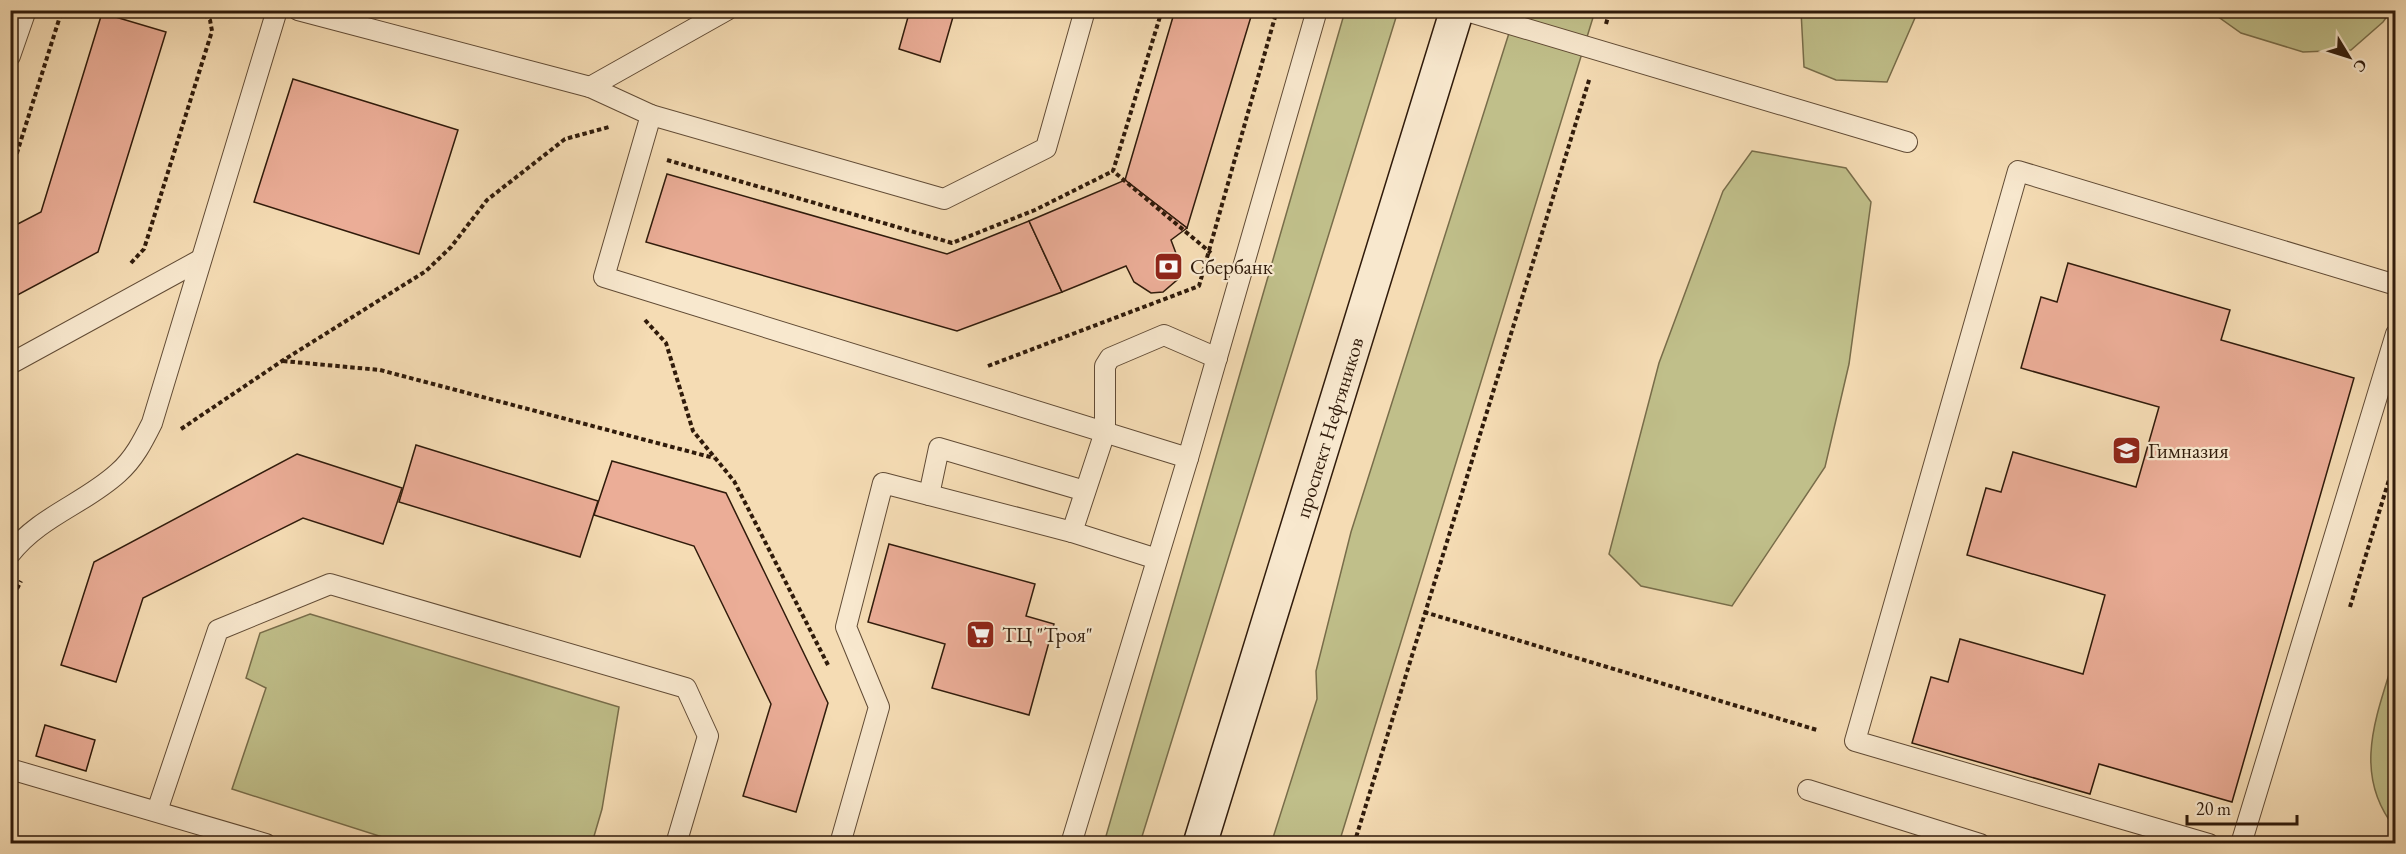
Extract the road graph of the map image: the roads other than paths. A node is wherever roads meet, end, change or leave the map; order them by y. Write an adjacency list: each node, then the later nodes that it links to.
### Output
1 (26, 10): 9 (lane)
2 (277, 10): 13 (lane)
3 (298, 10): 10 (lane)
4 (727, 10): 10 (lane)
5 (1085, 10): 11 (lane)
6 (1317, 10): 16 (lane)
7 (1456, 10): 32 (main road, проспект Нефтяников)
8 (1463, 10): 12 (lane)
9 (10, 56)
10 (590, 87): 11 (lane)
11 (651, 115): 18 (lane)
12 (1907, 142)
13 (201, 261): 17 (lane); 23 (lane)
14 (2396, 285): 34 (lane)
15 (2396, 334): 35 (lane)
16 (1217, 358): 18 (lane); 19 (lane)
17 (10, 364)
18 (1105, 432): 19 (lane); 20 (lane)
19 (1188, 458): 24 (lane)
20 (1085, 492): 21 (lane); 22 (lane)
21 (929, 495): 22 (lane); 30 (lane)
22 (1072, 532): 24 (lane)
23 (10, 554)
24 (1157, 559): 31 (lane)
25 (10, 769): 27 (lane)
26 (1808, 790): 33 (lane)
27 (157, 811): 28 (lane); 29 (lane)
28 (266, 843)
29 (676, 843)
30 (840, 843)
31 (1071, 843)
32 (1200, 843)
33 (1980, 843)
34 (2209, 843)
35 (2241, 843)

